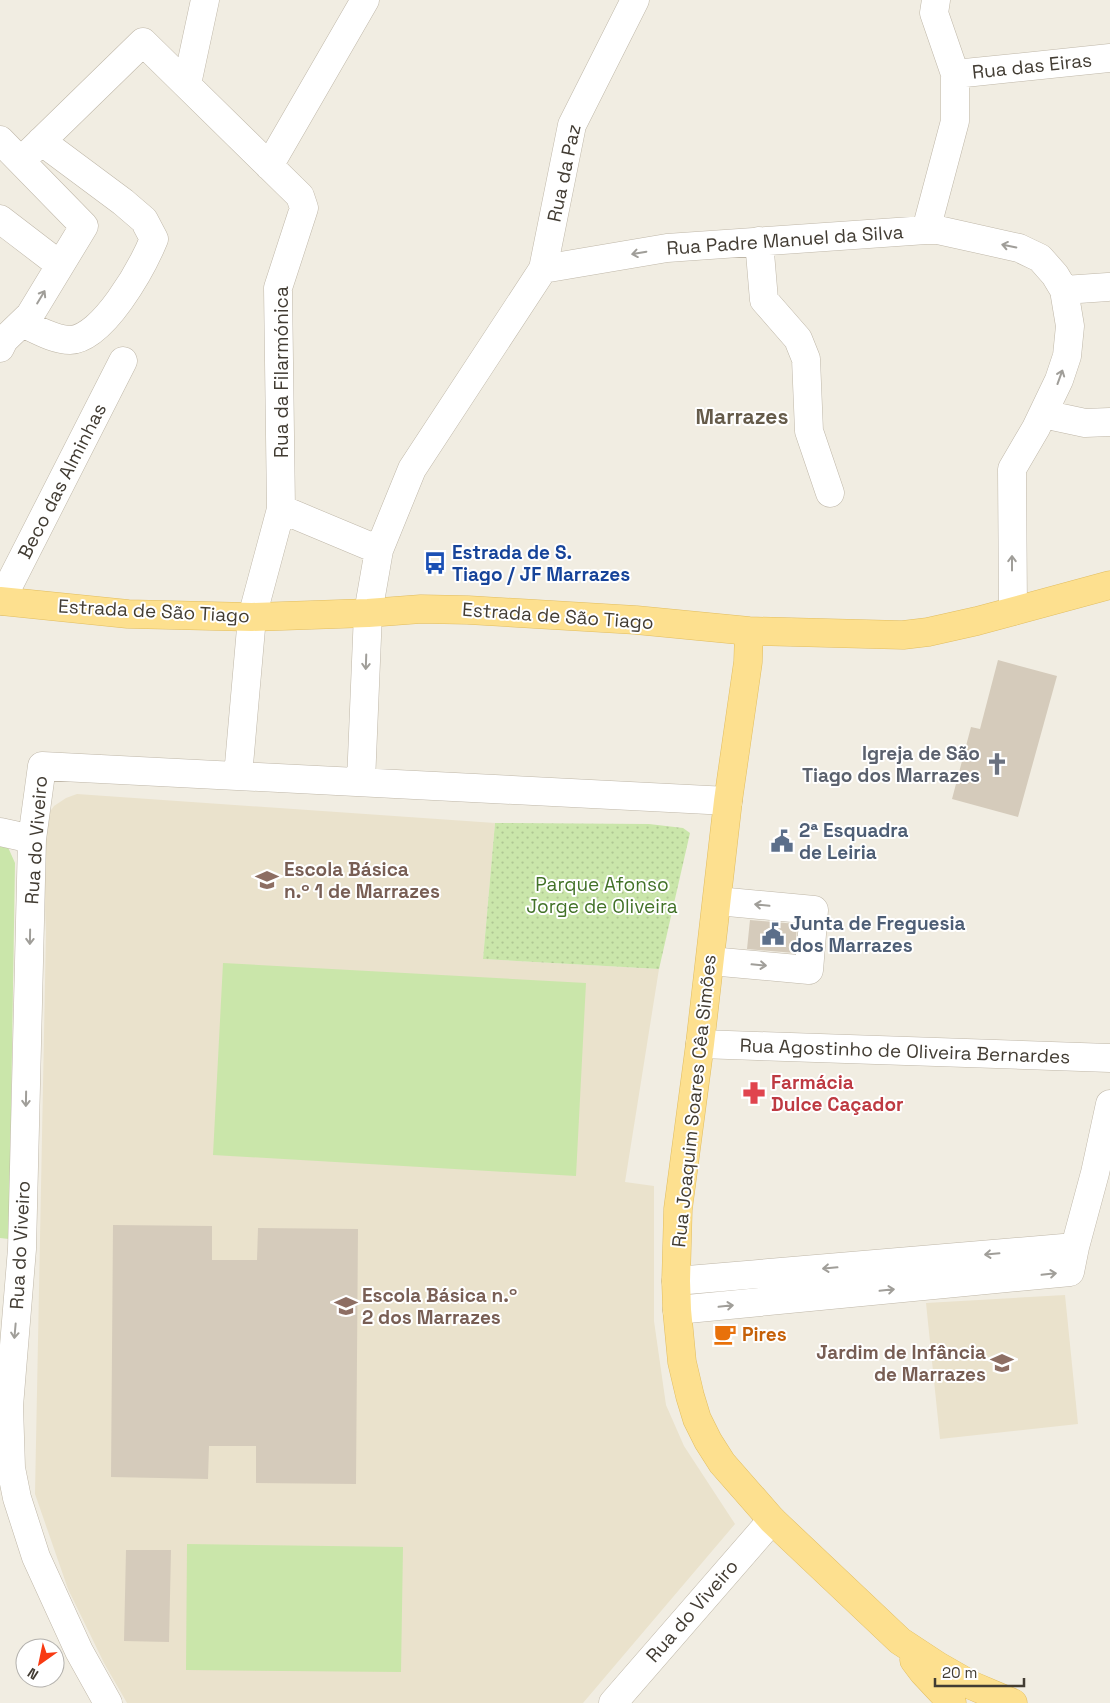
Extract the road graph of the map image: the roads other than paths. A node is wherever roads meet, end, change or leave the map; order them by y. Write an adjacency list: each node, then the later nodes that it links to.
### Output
1 (205, 0): 7 (street)
2 (365, 0): 11 (street)
3 (635, 0): 16 (street, Rua da Paz)
4 (936, 0): 6 (street)
5 (1110, 58): 6 (street, Rua das Eiras)
6 (955, 74): 13 (street)
7 (187, 84): 9 (street, Rua da Filarmónica); 11 (street, Rua da Filarmónica)
8 (0, 140): 10 (street)
9 (41, 142): 10 (street); 19 (street)
10 (21, 161): 15 (street)
11 (269, 166): 25 (street, Rua da Filarmónica)
12 (0, 219): 15 (street)
13 (926, 230): 14 (street, Rua Padre Manuel da Silva); 18 (street, Rua Padre Manuel da Silva, one-way to 13)
14 (759, 242): 16 (street, Rua Padre Manuel da Silva, one-way to 16); 24 (street)
15 (60, 265): 19 (street, one-way to 15)
16 (543, 270): 26 (street)
17 (1108, 287): 18 (street)
18 (1064, 290): 22 (street, Rua Padre Manuel da Silva, one-way to 18)
19 (22, 323): 20 (street)
20 (0, 348)
21 (123, 361): 28 (street, Beco das Alminhas)
22 (1043, 414): 23 (street); 29 (street, Rua Padre Manuel da Silva, one-way to 22)
23 (1110, 422)
24 (830, 493)
25 (281, 508): 26 (street); 31 (street, Rua da Filarmónica)
26 (379, 550): 30 (street)
27 (1110, 585): 29 (main road, Estrada de São Tiago)
28 (1, 601): 31 (main road, Estrada de São Tiago)
29 (1012, 611): 32 (main road, Estrada de São Tiago)
30 (368, 613): 31 (main road, Estrada de São Tiago); 32 (main road, Estrada de São Tiago); 34 (street, one-way to 34)
31 (252, 617): 33 (street, Rua da Filarmónica)
32 (750, 631): 35 (main road, Rua Joaquim Soares Cêa Simões)
33 (238, 776): 34 (street); 37 (street, Rua do Viveiro)
34 (361, 782): 35 (street)
35 (728, 801): 38 (main road, Rua Joaquim Soares Cêa Simões)
36 (0, 832): 37 (street)
37 (32, 839): 46 (street, Rua do Viveiro, one-way to 46)
38 (717, 901): 39 (main road, Rua Joaquim Soares Cêa Simões); 39 (street, one-way to 38)
39 (710, 961): 40 (main road, Rua Joaquim Soares Cêa Simões)
40 (700, 1044): 41 (street, Rua Agostinho de Oliveira Bernardes); 44 (main road, Rua Joaquim Soares Cêa Simões)
41 (1110, 1058)
42 (1110, 1104): 43 (street)
43 (1075, 1247): 44 (street, one-way to 44); 45 (street, one-way to 43)
44 (676, 1281): 45 (main road, Rua Joaquim Soares Cêa Simões)
45 (677, 1310): 48 (main road, Rua Joaquim Soares Cêa Simões)
46 (4, 1406): 47 (street, Rua do Viveiro)
47 (6, 1467): 50 (street, Rua do Viveiro)
48 (772, 1520): 49 (main road, Rua Joaquim Soares Cêa Simões); 51 (street, Rua do Viveiro)
49 (900, 1640): 52 (main road, Rua Joaquim Soares Cêa Simões); 53 (main road, Rua Joaquim Soares Cêa Simões)
50 (108, 1703)
51 (613, 1703)
52 (952, 1703)
53 (1013, 1703)

